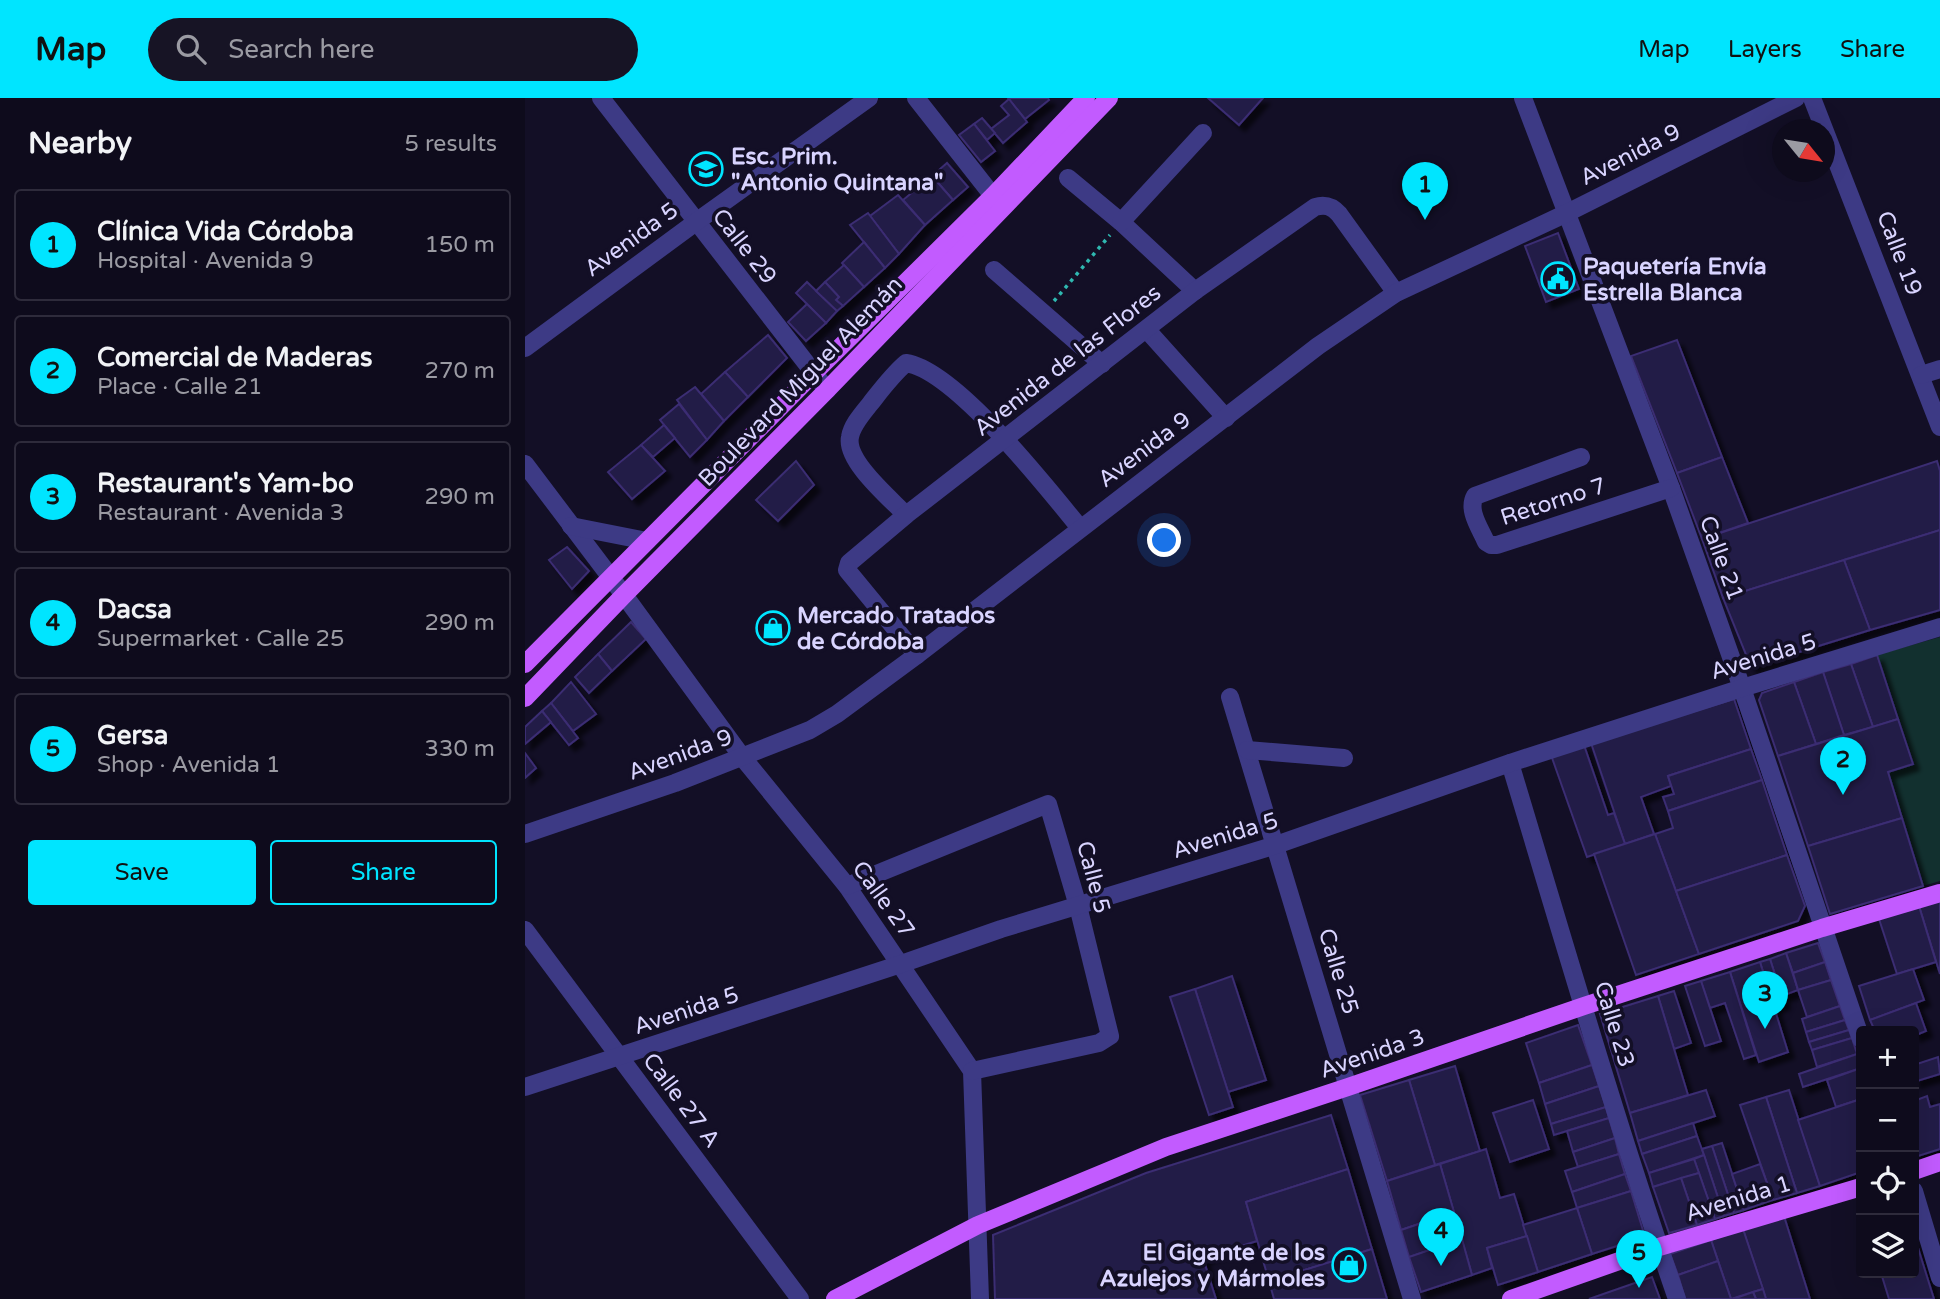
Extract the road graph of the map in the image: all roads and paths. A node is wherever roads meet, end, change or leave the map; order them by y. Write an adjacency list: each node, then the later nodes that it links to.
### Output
1 (601, 98): 13 (street, Calle 29)
2 (869, 98): 13 (street, Avenida 5)
3 (916, 98): 11 (street)
4 (1086, 98): 11 (main road, Boulevard Miguel Alemán)
5 (1109, 98): 25 (main road, Boulevard Miguel Alemán)
6 (1524, 98): 12 (street, Calle 21)
7 (1796, 98): 12 (street, Avenida 9)
8 (1812, 98): 24 (street, Calle 19)
9 (1203, 133): 14 (street)
10 (1068, 178): 14 (street)
11 (993, 196): 23 (main road, Boulevard Miguel Alemán)
12 (1567, 214): 17 (street, Avenida 9); 31 (street, Calle 21)
13 (696, 222): 20 (street, Avenida 5); 23 (street, Calle 29)
14 (1121, 222): 16 (street); 18 (path)
15 (995, 270): 18 (street)
16 (1195, 291): 17 (street, Avenida de las Flores); 19 (street, Avenida de las Flores)
17 (1396, 293): 26 (street, Avenida 9)
18 (1044, 312): 21 (street)
19 (1147, 330): 21 (street, Avenida de las Flores); 26 (street)
20 (525, 348)
21 (1102, 364): 28 (street, Avenida de las Flores)
22 (1940, 369): 24 (street)
23 (814, 373): 25 (street, Calle 29); 35 (main road, Boulevard Miguel Alemán)
24 (1921, 375): 27 (street, Calle 19)
25 (827, 390): 37 (main road, Boulevard Miguel Alemán)
26 (1226, 418): 34 (street, Avenida 9)
27 (1940, 426)
28 (1006, 439): 32 (street, Avenida de las Flores); 32 (street); 34 (street)
29 (1581, 457): 31 (street, Retorno 7)
30 (525, 464): 33 (street, Calle 27)
31 (1671, 488): 41 (street, Calle 21)
32 (906, 515): 39 (street, Avenida de las Flores)
33 (571, 526): 35 (street); 36 (street, Calle 27)
34 (1080, 528): 39 (street, Avenida 9)
35 (647, 541): 36 (main road, Boulevard Miguel Alemán)
36 (611, 579): 37 (street, Calle 27); 40 (main road, Boulevard Miguel Alemán)
37 (624, 595): 42 (main road, Boulevard Miguel Alemán); 45 (street, Calle 27)
38 (1940, 627): 41 (street, Avenida 5)
39 (916, 655): 45 (street, Avenida 9)
40 (525, 664)
41 (1742, 688): 47 (street, Avenida 5); 53 (street, Calle 21)
42 (525, 698)
43 (1230, 698): 44 (street, Calle 25)
44 (1247, 750): 46 (street); 49 (street, Calle 25)
45 (743, 758): 48 (street, Avenida 9); 50 (street, Calle 27)
46 (1344, 758)
47 (1510, 763): 49 (street, Avenida 5); 56 (street, Calle 23)
48 (525, 834)
49 (1276, 845): 52 (street, Avenida 5); 61 (street, Calle 25)
50 (847, 886): 52 (street, Calle 5); 55 (street, Calle 27)
51 (1940, 893): 53 (main road, Avenida 3)
52 (1077, 906): 55 (street, Avenida 5); 59 (street, Calle 5)
53 (1822, 928): 56 (main road, Avenida 3); 57 (street, Calle 21)
54 (525, 930): 58 (street, Calle 27 A)
55 (901, 964): 58 (street, Avenida 5); 59 (street, Calle 27)
56 (1584, 1006): 61 (main road, Avenida 3); 67 (street, Calle 23)
57 (1856, 1026)
58 (619, 1058): 60 (street, Avenida 5); 69 (street, Calle 27 A)
59 (972, 1071): 66 (street)
60 (525, 1087)
61 (1348, 1087): 66 (main road, Avenida 3); 72 (street, Calle 25)
62 (1940, 1162): 63 (main road)
63 (1919, 1169)
64 (1856, 1188): 67 (main road, Avenida 1)
65 (1919, 1208): 68 (street)
66 (978, 1225): 70 (main road, Avenida 3); 71 (street)
67 (1659, 1247): 73 (main road, Avenida 1); 74 (street, Calle 23)
68 (1940, 1278)
69 (800, 1299)
70 (835, 1299)
71 (980, 1299)
72 (1412, 1299)
73 (1511, 1299)
74 (1677, 1299)

